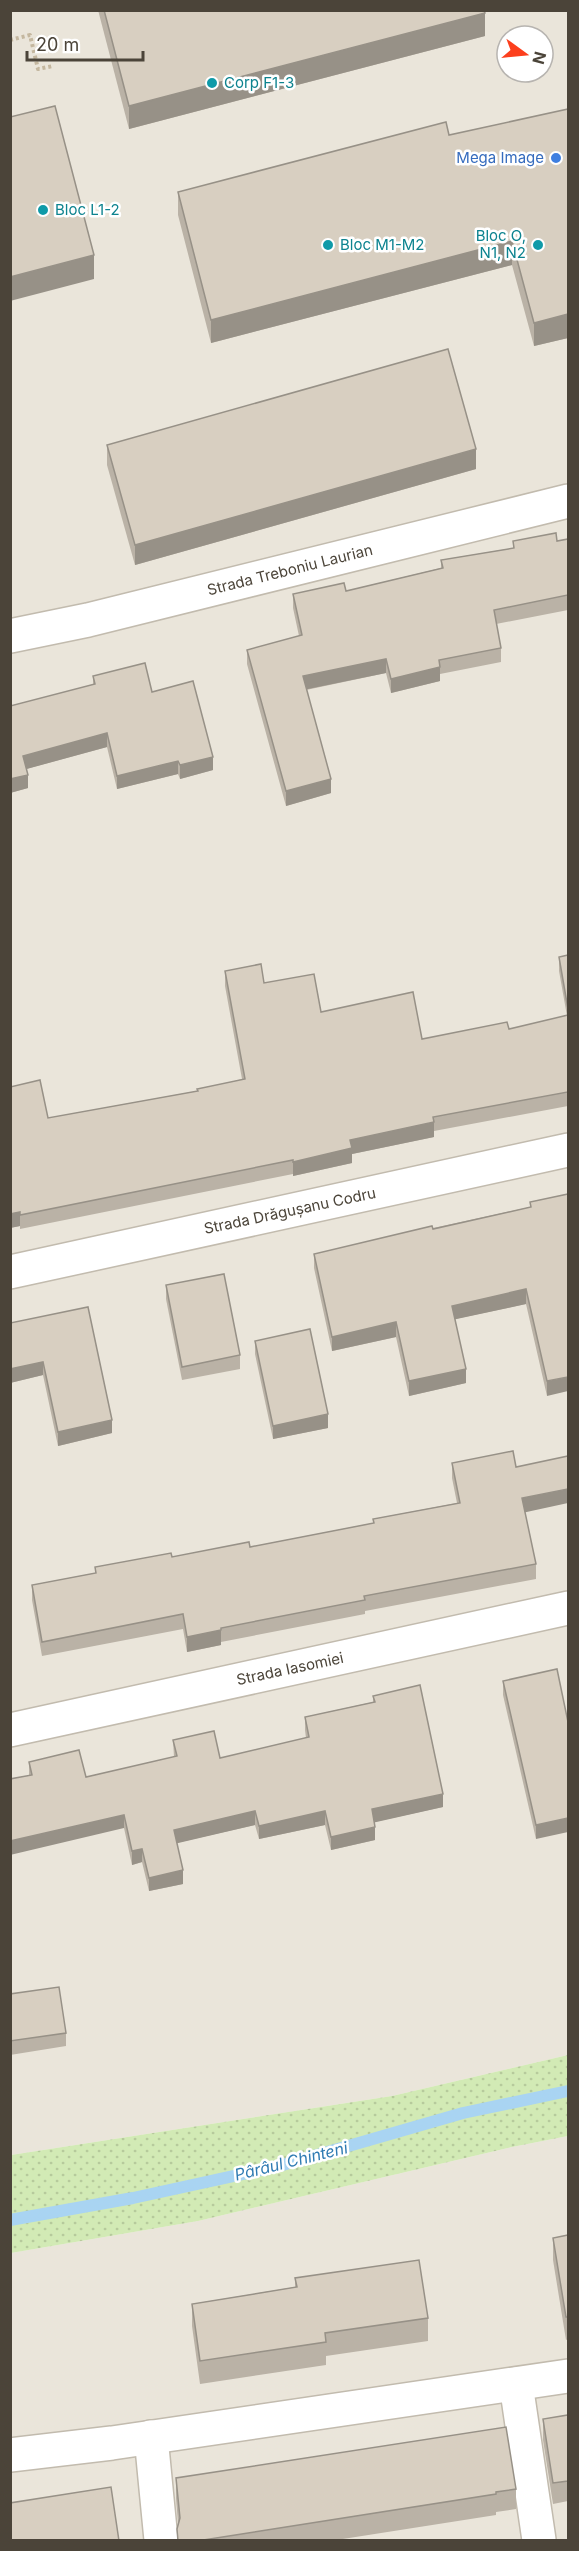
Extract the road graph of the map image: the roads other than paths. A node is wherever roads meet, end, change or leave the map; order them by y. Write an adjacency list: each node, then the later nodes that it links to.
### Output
1 (568, 501): 2 (street, Strada Treboniu Laurian)
2 (10, 636)
3 (568, 1150): 4 (street, Strada Drăgușanu Codru)
4 (10, 1272)
5 (568, 1608): 6 (street, Strada Iasomiei)
6 (10, 1730)
7 (568, 2376): 8 (street)
8 (516, 2384): 9 (street); 12 (street)
9 (151, 2438): 10 (street); 11 (street)
10 (10, 2455)
11 (161, 2541)
12 (539, 2541)

